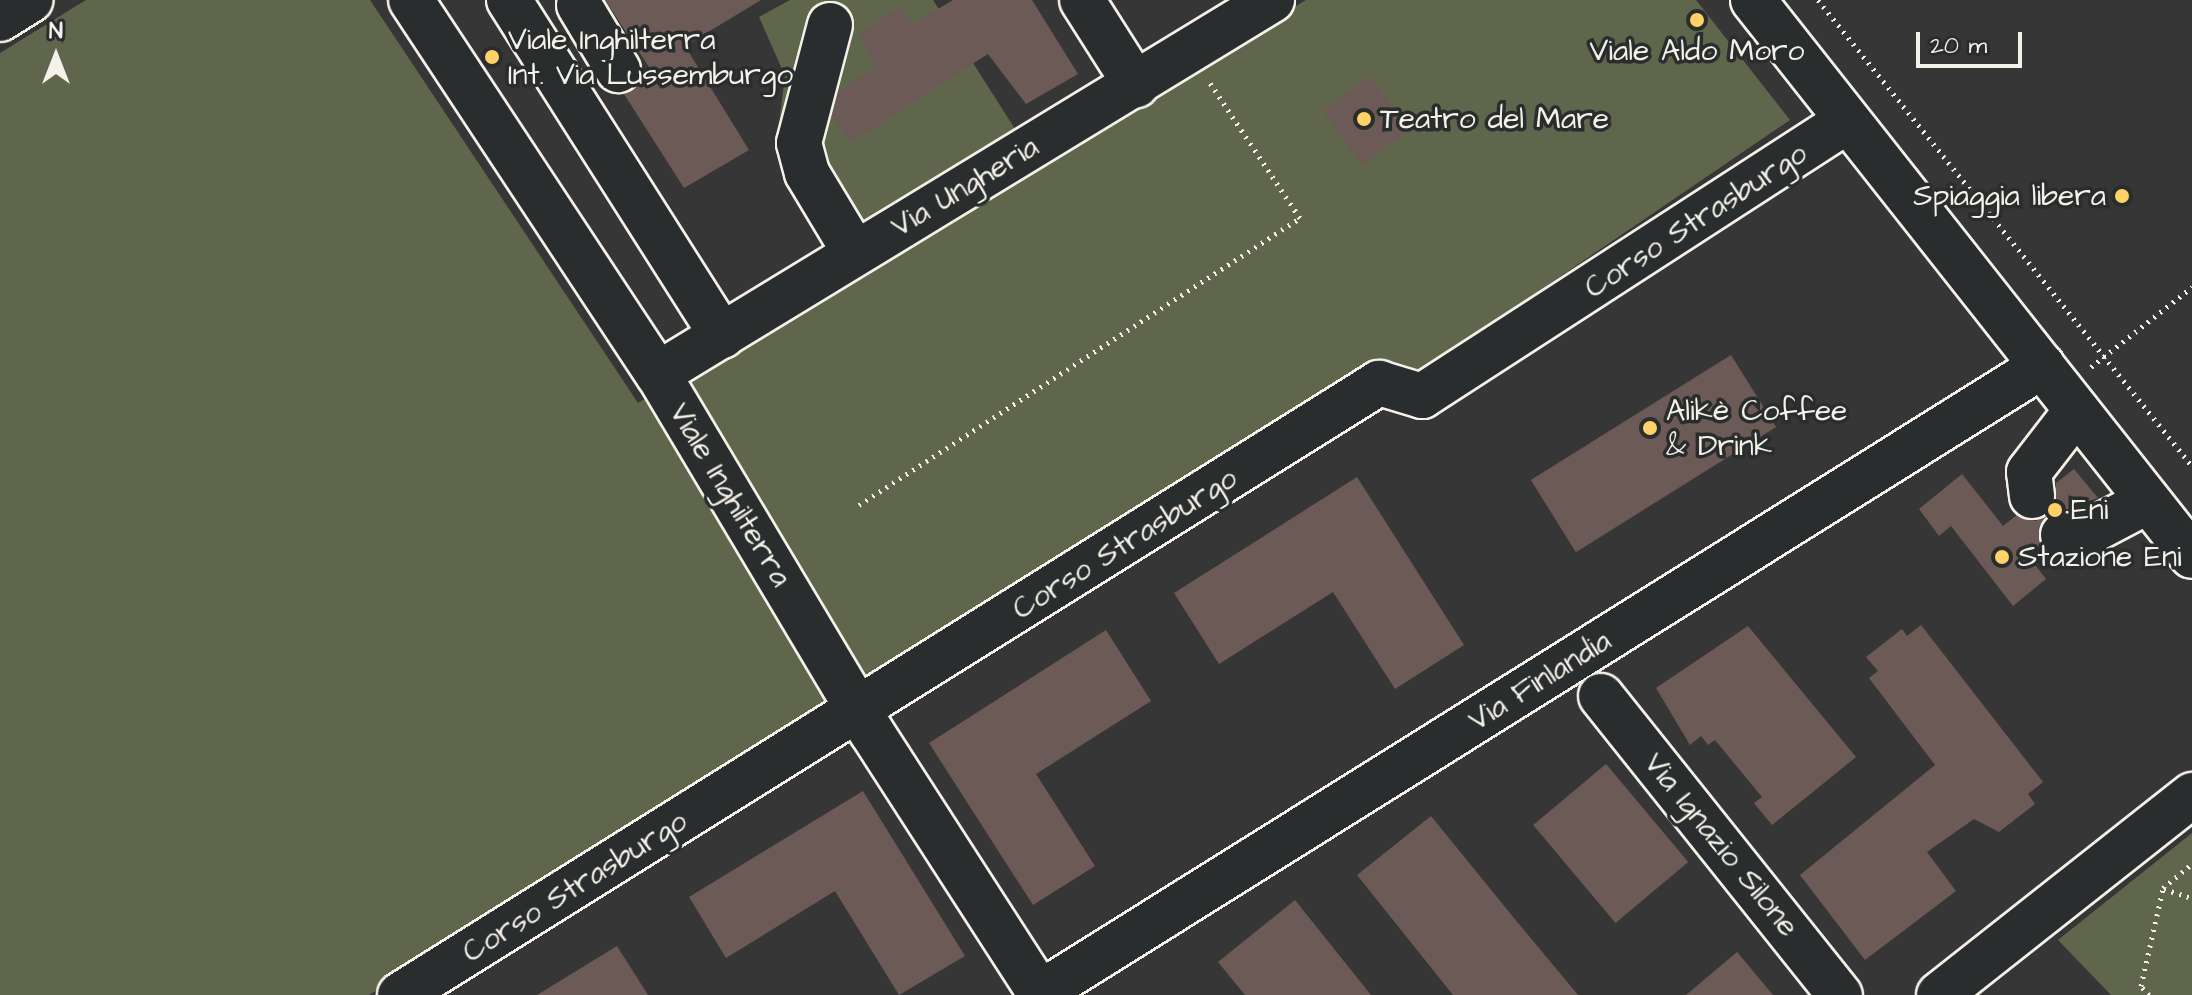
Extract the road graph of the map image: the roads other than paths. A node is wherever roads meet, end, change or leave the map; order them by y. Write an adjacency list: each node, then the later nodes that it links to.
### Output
1 (31, 0): 8 (street)
2 (411, 0): 16 (street, Viale Inghilterra)
3 (1082, 0): 11 (street)
4 (1272, 0): 11 (street, Via Ungheria)
5 (1753, 0): 12 (street)
6 (582, 2): 7 (street); 10 (street)
7 (520, 18): 14 (street)
8 (0, 19)
9 (830, 25): 13 (street)
10 (618, 70)
11 (1136, 85): 13 (street, Via Ungheria)
12 (1847, 121): 15 (street); 23 (street, Corso Strasburgo)
13 (855, 253): 14 (street, Via Ungheria)
14 (722, 336): 16 (street, Via Ungheria)
15 (2042, 366): 17 (street); 26 (street, Via Finlandia)
16 (658, 374): 23 (street, Viale Inghilterra)
17 (2082, 390): 18 (street); 19 (street)
18 (2032, 496)
19 (2148, 501): 20 (street); 21 (street)
20 (2063, 535)
21 (2192, 556)
22 (1601, 696): 27 (street, Via Ignazio Silone)
23 (859, 711): 25 (street, Corso Strasburgo); 26 (street, Viale Inghilterra)
24 (2192, 795): 28 (street)
25 (400, 995)
26 (1039, 995)
27 (1840, 995)
28 (1939, 995)

